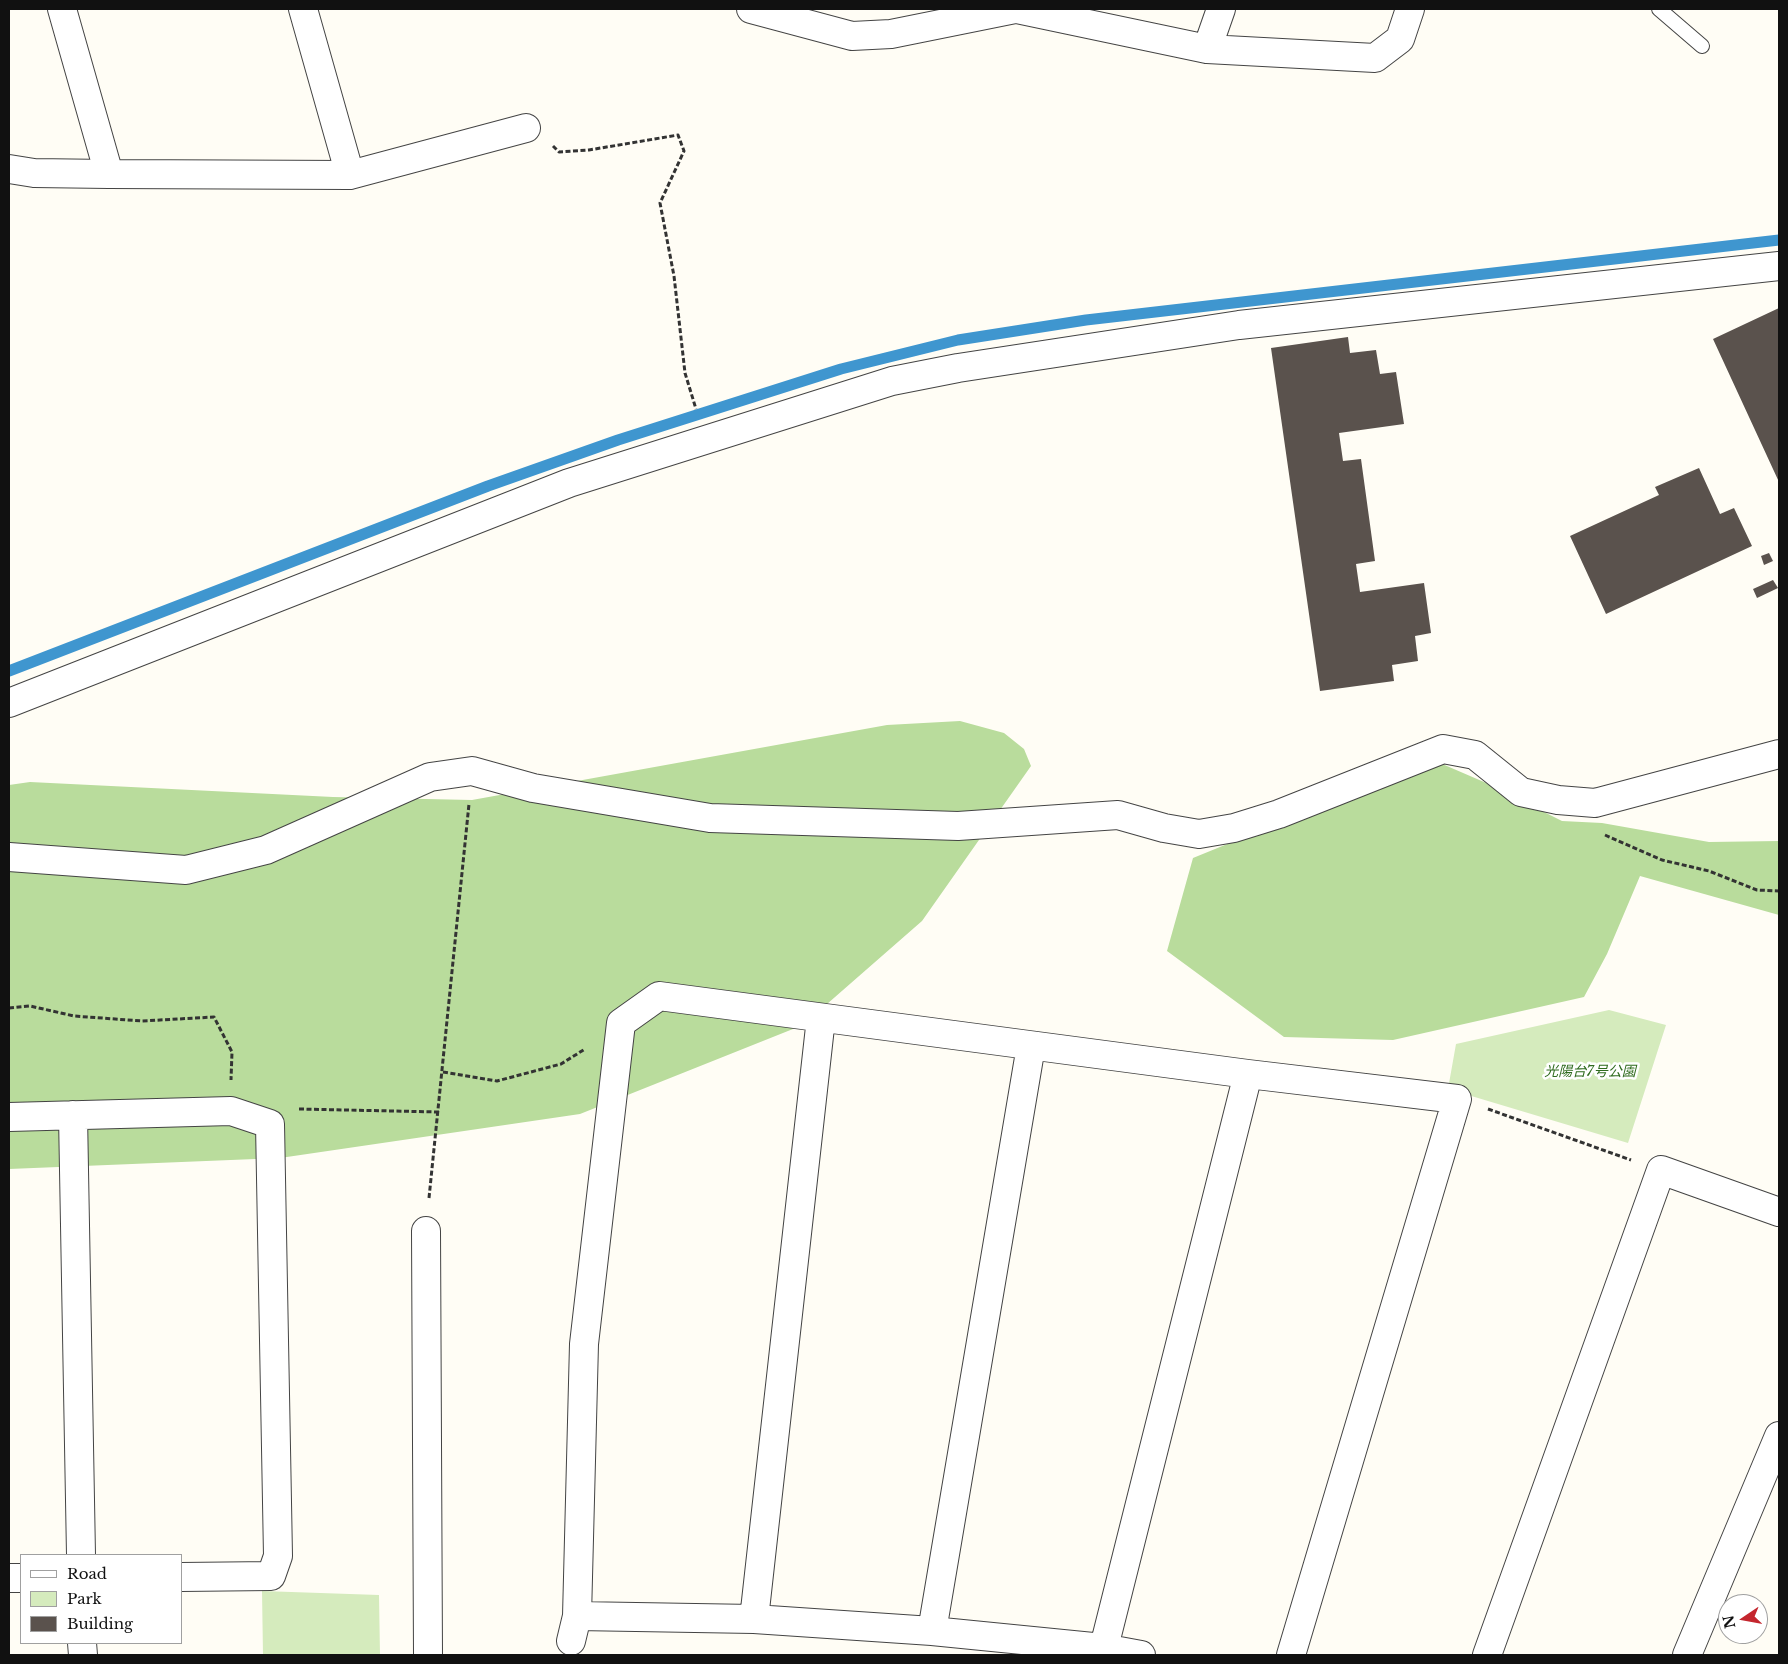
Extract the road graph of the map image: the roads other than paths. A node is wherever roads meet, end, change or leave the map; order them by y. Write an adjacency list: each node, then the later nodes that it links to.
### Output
1 (62, 9): 13 (street)
2 (303, 9): 14 (street)
3 (751, 9): 8 (street)
4 (1016, 9): 8 (street); 10 (street)
5 (1221, 9): 10 (street)
6 (1410, 9): 10 (street)
7 (1659, 9): 9 (lane)
8 (808, 17)
9 (1702, 46)
10 (1206, 49)
11 (526, 128): 14 (street)
12 (9, 169): 13 (street)
13 (109, 174): 14 (street)
14 (350, 175)
15 (1779, 266): 16 (street)
16 (9, 703)
17 (1779, 754): 18 (street)
18 (9, 858)
19 (821, 1018): 20 (street); 29 (street); 29 (street)
20 (1031, 1046): 21 (street); 30 (street)
21 (1248, 1074): 31 (street); 34 (street)
22 (74, 1115): 23 (street); 27 (street); 28 (street)
23 (9, 1116)
24 (1779, 1212): 35 (street)
25 (426, 1231): 32 (street)
26 (1779, 1436): 36 (street)
27 (81, 1554)
28 (182, 1577)
29 (754, 1619): 30 (street)
30 (932, 1631): 31 (street)
31 (1103, 1652): 33 (street)
32 (428, 1655)
33 (1141, 1655)
34 (1291, 1655)
35 (1487, 1655)
36 (1687, 1655)

